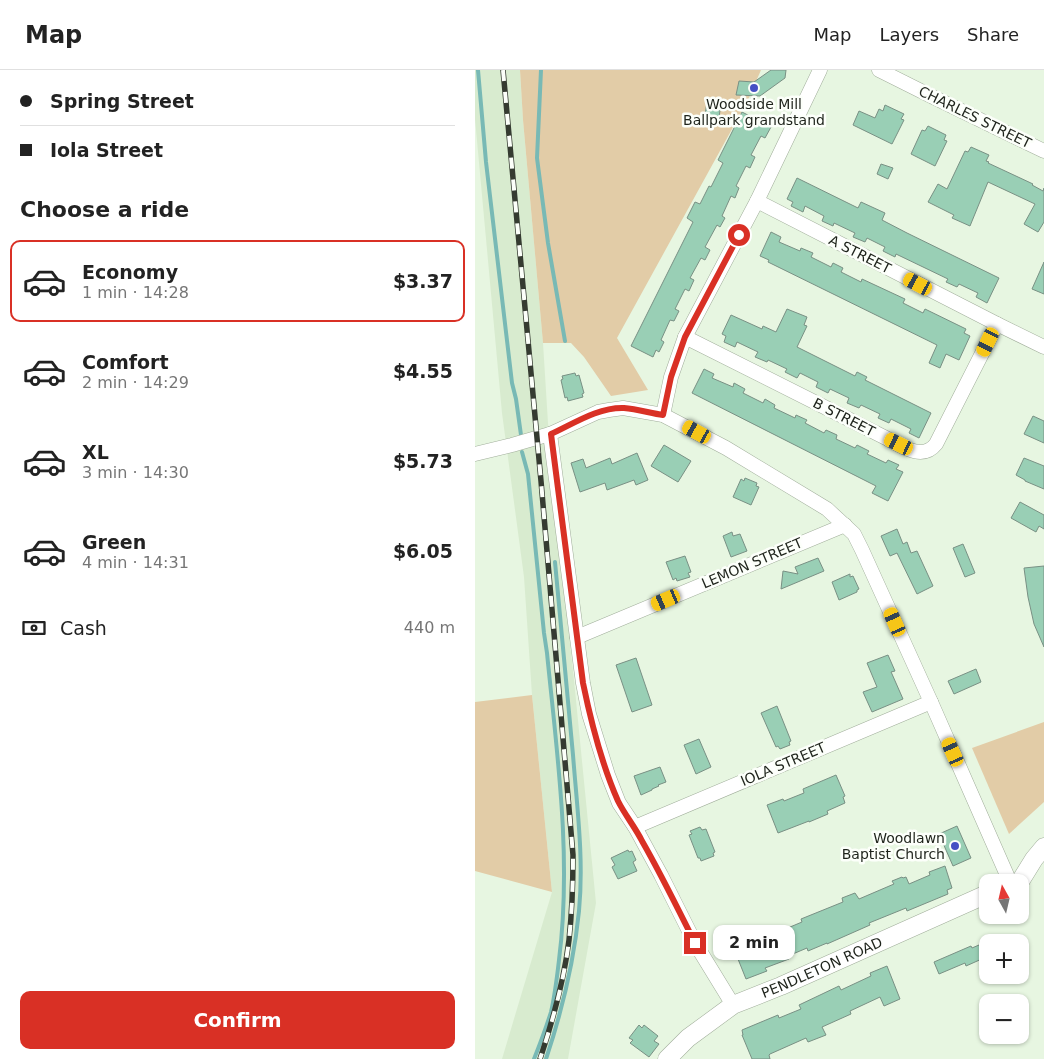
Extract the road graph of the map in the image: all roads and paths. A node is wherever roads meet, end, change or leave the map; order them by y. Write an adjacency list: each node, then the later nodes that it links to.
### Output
1 (820, 70): 4 (street)
2 (879, 70): 3 (street, CHARLES STREET)
3 (1044, 151)
4 (757, 201): 5 (street, A STREET); 6 (street)
5 (997, 324): 6 (street, B STREET); 7 (street, A STREET)
6 (685, 337): 8 (street)
7 (1044, 348)
8 (663, 415): 9 (street); 11 (street)
9 (551, 434): 10 (street); 12 (street)
10 (475, 454)
11 (845, 525): 12 (street, LEMON STREET); 13 (street)
12 (577, 637): 14 (street)
13 (931, 702): 14 (street, IOLA STREET); 17 (street)
14 (635, 827): 21 (street)
15 (1044, 847): 18 (street)
16 (1044, 871): 19 (street)
17 (1011, 874)
18 (1022, 874)
19 (1029, 877)
20 (979, 898): 21 (street, PENDLETON ROAD)
21 (733, 1005): 22 (street, PENDLETON ROAD)
22 (667, 1059)

